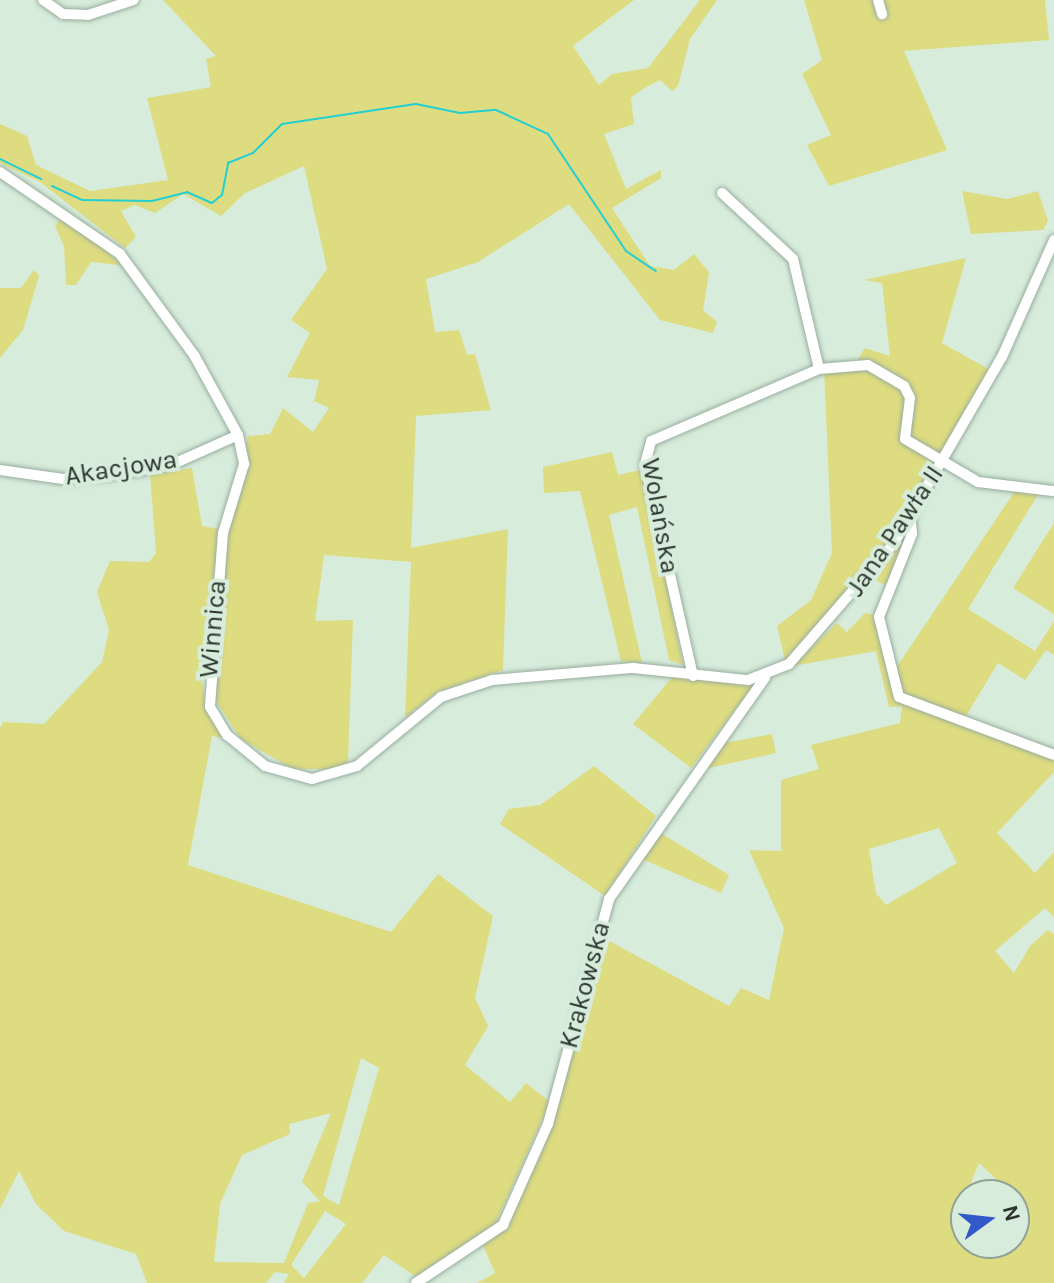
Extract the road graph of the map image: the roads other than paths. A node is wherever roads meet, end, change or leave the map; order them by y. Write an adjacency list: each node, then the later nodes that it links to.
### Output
1 (43, 0): 2 (street)
2 (134, 0)
3 (878, 0): 4 (street)
4 (882, 14)
5 (0, 172): 9 (street, Winnica)
6 (722, 193): 8 (street)
7 (1054, 240): 10 (street, Jana Pawła II)
8 (819, 369): 10 (street, Wolańska); 14 (street, Wolańska)
9 (238, 435): 11 (street, Akacjowa); 14 (street, Winnica)
10 (945, 457): 12 (street); 13 (street, Jana Pawła II)
11 (0, 470)
12 (1052, 491)
13 (910, 514): 15 (street, Jana Pawła II); 16 (street)
14 (693, 676): 15 (street)
15 (765, 678): 17 (street, Krakowska)
16 (1054, 755)
17 (416, 1283)

